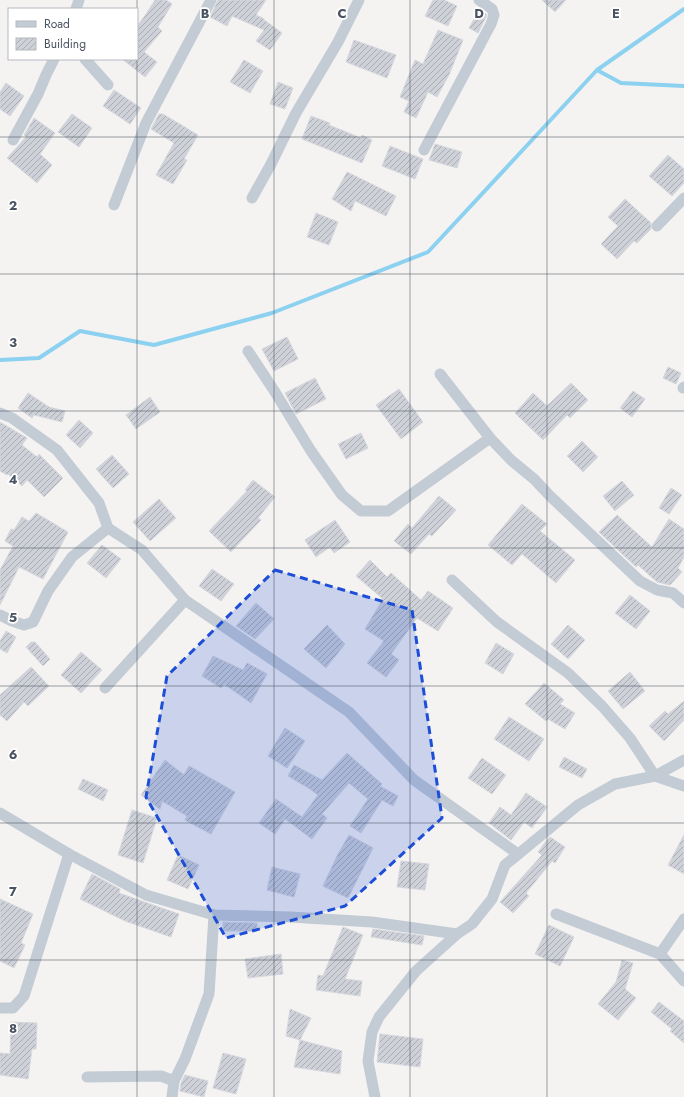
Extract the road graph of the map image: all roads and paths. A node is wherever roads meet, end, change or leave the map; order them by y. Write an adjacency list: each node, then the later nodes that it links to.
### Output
1 (359, 0): 9 (street)
2 (478, 0): 8 (street)
3 (208, 1): 11 (street)
4 (54, 60): 7 (street)
5 (86, 60): 6 (street)
6 (108, 85)
7 (14, 140)
8 (424, 150)
9 (252, 198)
10 (684, 198): 12 (street)
11 (114, 205)
12 (657, 226)
13 (248, 352): 16 (street)
14 (440, 374): 16 (street)
15 (0, 413): 17 (street)
16 (490, 438): 20 (street)
17 (108, 528): 19 (street); 21 (street)
18 (452, 580): 24 (street)
19 (185, 600): 22 (street); 28 (street)
20 (684, 603)
21 (0, 615)
22 (105, 688)
23 (684, 760): 24 (street)
24 (655, 776): 25 (street); 28 (street)
25 (684, 786)
26 (0, 813): 27 (street)
27 (69, 854): 30 (street); 35 (street)
28 (518, 854): 32 (street)
29 (556, 914): 33 (street)
30 (214, 915): 32 (street); 37 (street)
31 (684, 919): 33 (street)
32 (457, 934): 39 (street)
33 (660, 954): 34 (street)
34 (684, 981)
35 (0, 1008)
36 (87, 1077): 37 (street)
37 (174, 1081): 38 (street)
38 (172, 1097)
39 (375, 1097)

